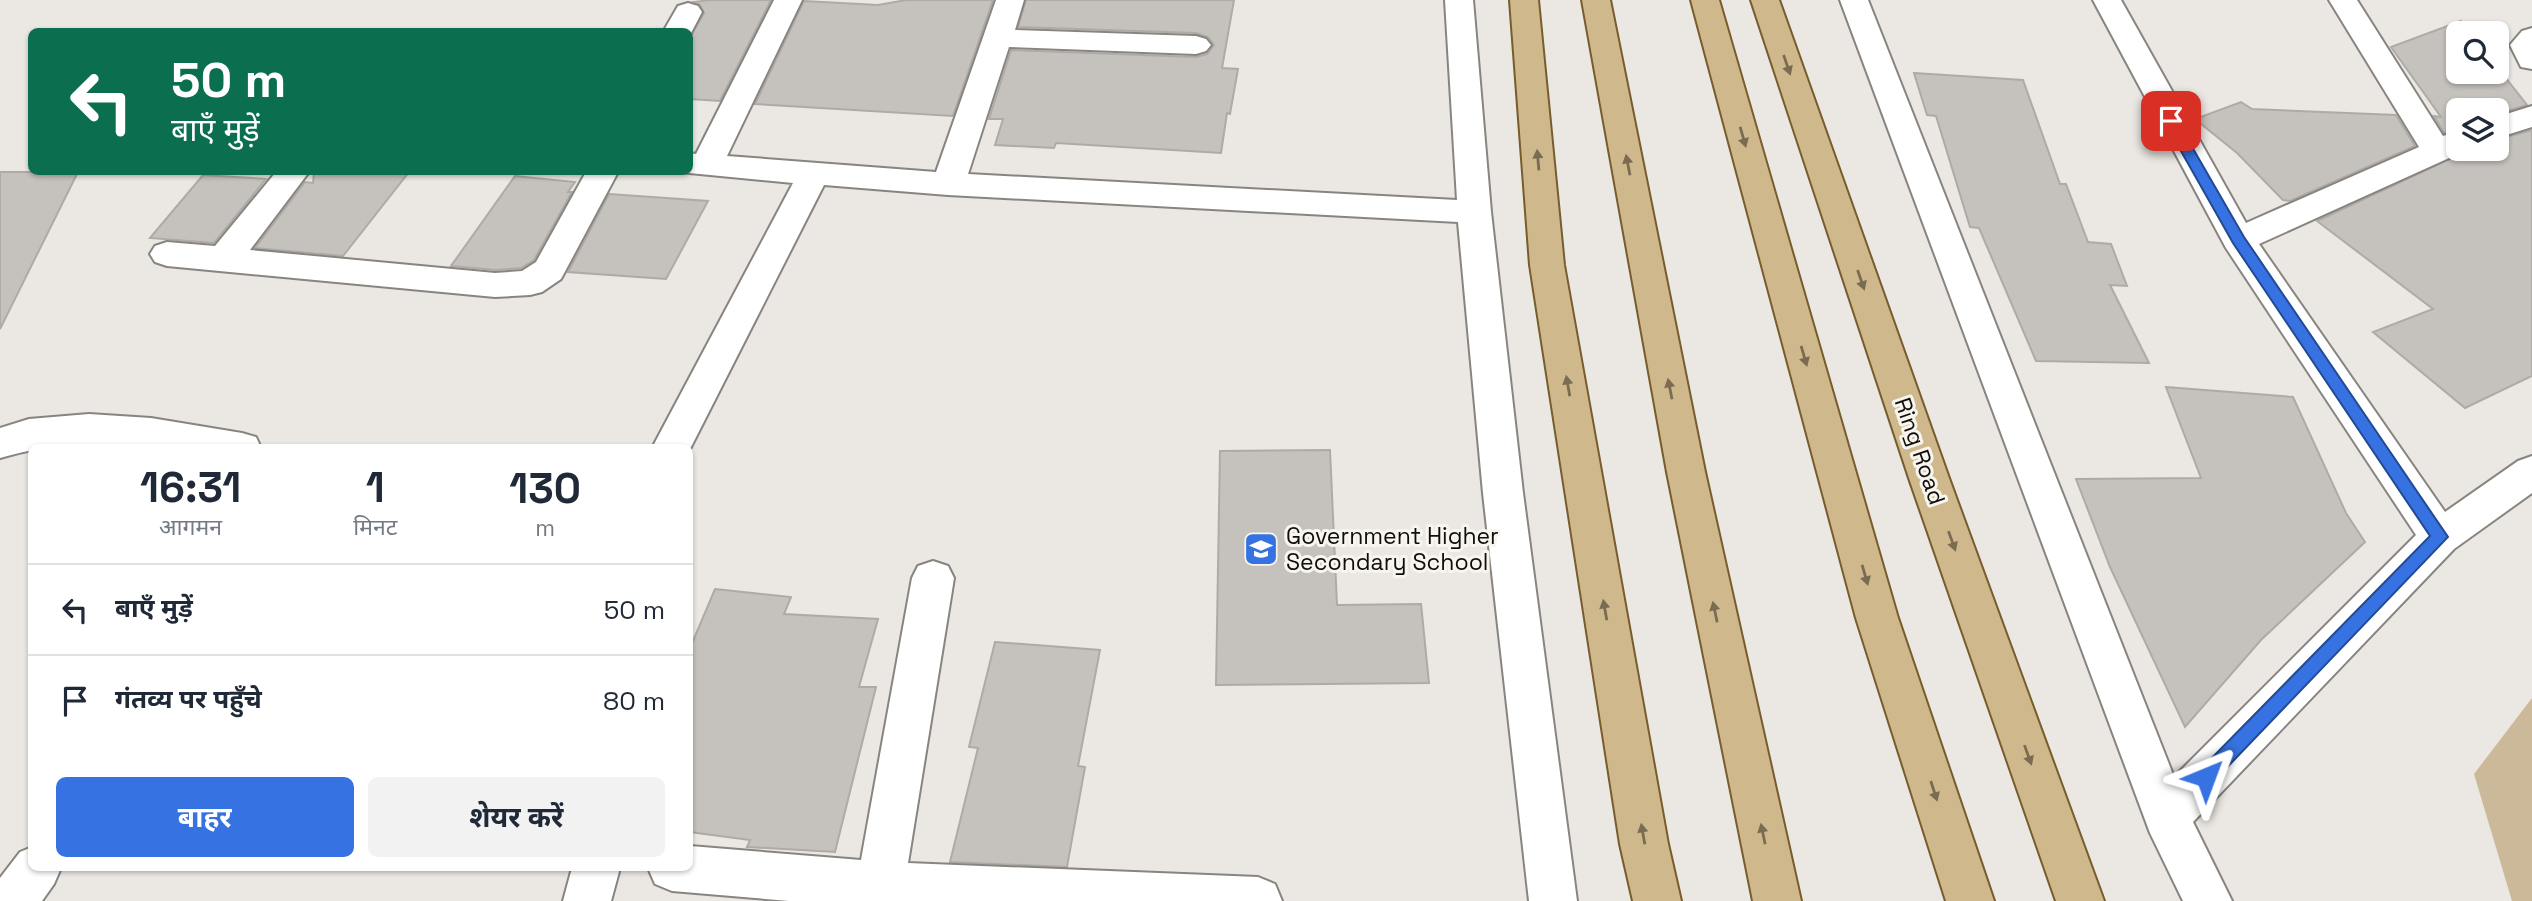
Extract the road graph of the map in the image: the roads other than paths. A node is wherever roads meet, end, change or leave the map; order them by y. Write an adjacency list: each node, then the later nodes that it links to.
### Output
1 (788, 0): 19 (street)
2 (1010, 0): 12 (street)
3 (1460, 0): 24 (street)
4 (1524, 0): 43 (main road, one-way to 4)
5 (1596, 0): 44 (main road, one-way to 5)
6 (1705, 0): 45 (main road, one-way to 45)
7 (1765, 0): 46 (main road, Ring Road, one-way to 46)
8 (1854, 0): 34 (street)
9 (2107, 0): 25 (street)
10 (2343, 0): 17 (street)
11 (2532, 37): 14 (street)
12 (998, 38): 13 (street); 23 (street)
13 (1196, 45)
14 (2532, 60)
15 (2532, 116): 16 (street)
16 (2509, 124)
17 (2446, 142)
18 (2446, 146): 25 (street)
19 (699, 165): 20 (street)
20 (815, 172): 23 (street); 30 (street)
21 (291, 175): 27 (street)
22 (600, 175): 27 (street)
23 (948, 184): 24 (street)
24 (1474, 212): 42 (street)
25 (2238, 240): 32 (street)
26 (167, 254): 27 (street)
27 (224, 259)
28 (0, 443): 29 (street)
29 (217, 444)
30 (673, 444)
31 (2532, 472): 32 (street)
32 (2440, 537): 34 (street)
33 (933, 578): 38 (street)
34 (2166, 817): 47 (street)
35 (35, 871): 39 (street)
36 (595, 871): 40 (street)
37 (693, 871): 38 (street)
38 (879, 893): 41 (street)
39 (12, 901)
40 (587, 901)
41 (1258, 901)
42 (1553, 901)
43 (1657, 901)
44 (1777, 901)
45 (1970, 901)
46 (2080, 901)
47 (2208, 901)

